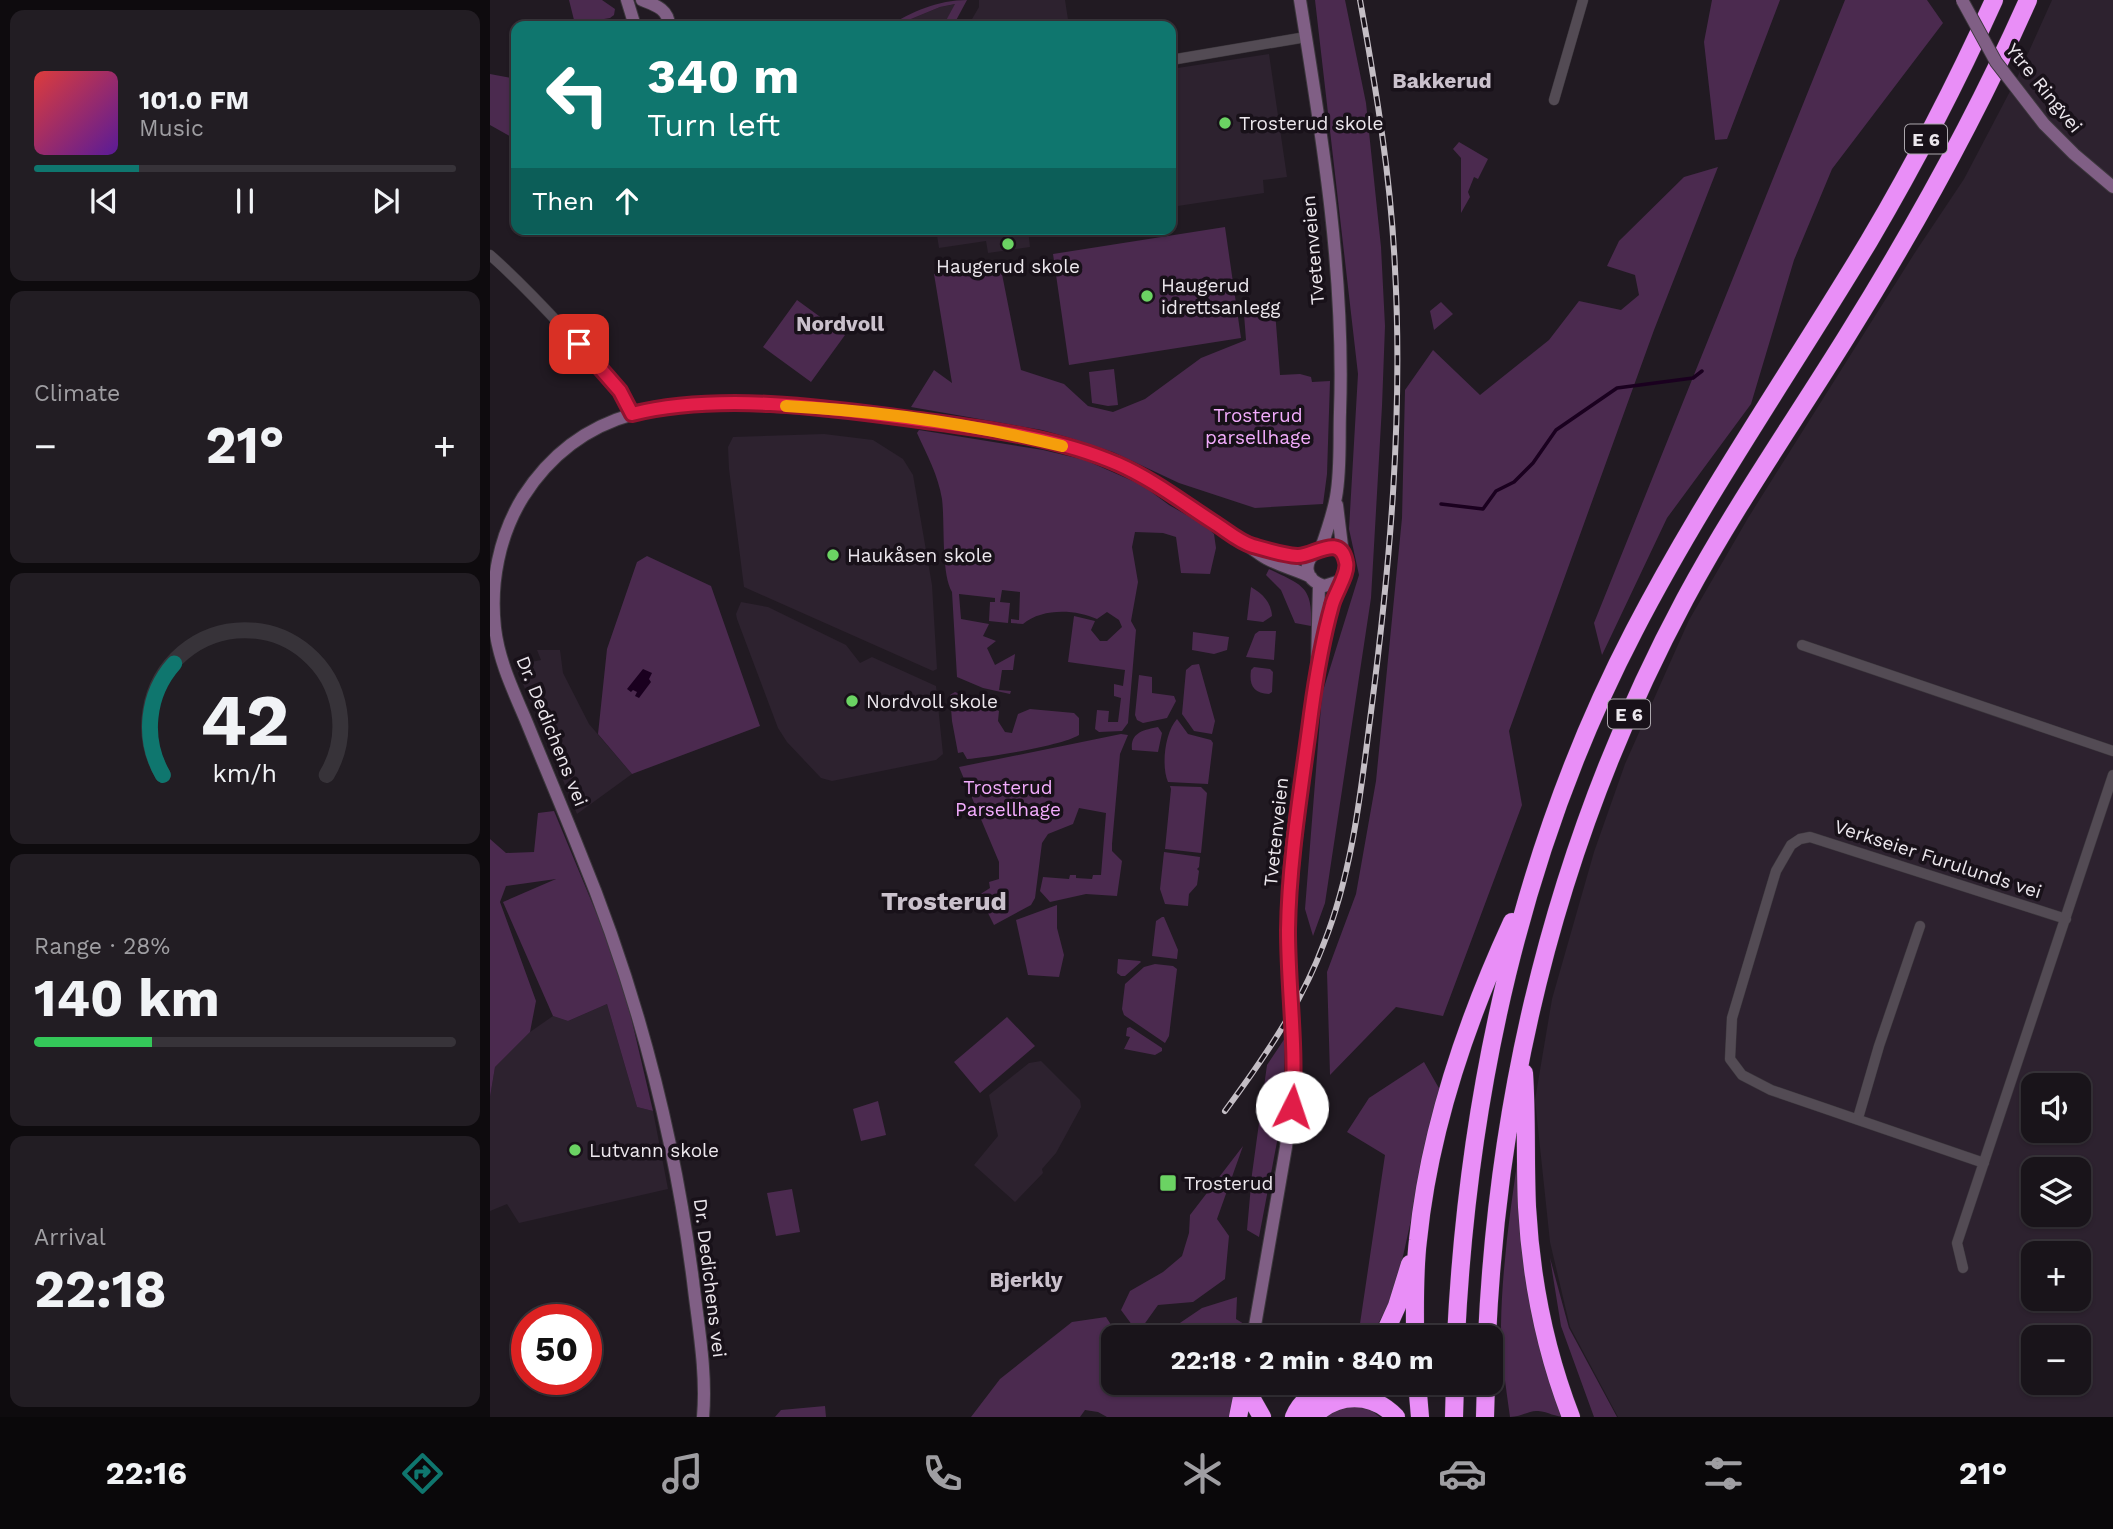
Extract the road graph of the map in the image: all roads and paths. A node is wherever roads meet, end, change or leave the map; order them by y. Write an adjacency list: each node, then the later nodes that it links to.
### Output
1 (627, 0): 8 (street)
2 (642, 0): 9 (street)
3 (1300, 0): 10 (street, Tvetenveien)
4 (1583, 0): 12 (street)
5 (1962, 0): 13 (street, Ytre Ringvei, bridge)
6 (1994, 0): 26 (highway, E 6)
7 (2028, 0): 29 (highway, E 6)
8 (633, 21)
9 (669, 21)
10 (1306, 37): 11 (street); 16 (street, Tvetenveien)
11 (1176, 59)
12 (1554, 100)
13 (2113, 187)
14 (490, 255): 15 (street)
15 (632, 414): 17 (street, Dr. Dedichens vei); 45 (street, Dr. Dedichens vei)
16 (1333, 527): 18 (street, Tvetenveien); 19 (street, Tvetenveien)
17 (1249, 545): 18 (street, Dr. Dedichens vei); 20 (street, Dr. Dedichens vei)
18 (1317, 551): 19 (street); 20 (street)
19 (1343, 554): 21 (street)
20 (1315, 580): 21 (street); 23 (street, Tvetenveien)
21 (1340, 581): 23 (street, Tvetenveien)
22 (1802, 645): 24 (street)
23 (1317, 665): 34 (street, Tvetenveien)
24 (2113, 751)
25 (2113, 775): 27 (street)
26 (1535, 873): 32 (highway, E 6); 37 (highway, E 6)
27 (2066, 919): 30 (street, Verkseier Furulunds vei); 31 (street)
28 (1920, 926): 30 (street)
29 (1522, 1043): 38 (highway, E 6); 51 (highway)
30 (1858, 1118): 31 (street, Verkseier Furulunds vei)
31 (1984, 1163): 33 (street)
32 (1417, 1244): 35 (highway, E 6); 36 (highway, E 6)
33 (1963, 1268)
34 (1255, 1325)
35 (1388, 1325)
36 (1415, 1325)
37 (1457, 1325)
38 (1488, 1325)
39 (1319, 1395): 44 (highway)
40 (1418, 1395): 48 (highway)
41 (1455, 1395): 49 (highway)
42 (1486, 1395): 50 (highway)
43 (1243, 1401): 46 (highway)
44 (1301, 1412): 47 (highway)
45 (703, 1417)
46 (1262, 1417)
47 (1396, 1417)
48 (1420, 1417)
49 (1454, 1417)
50 (1485, 1417)
51 (1571, 1417)

